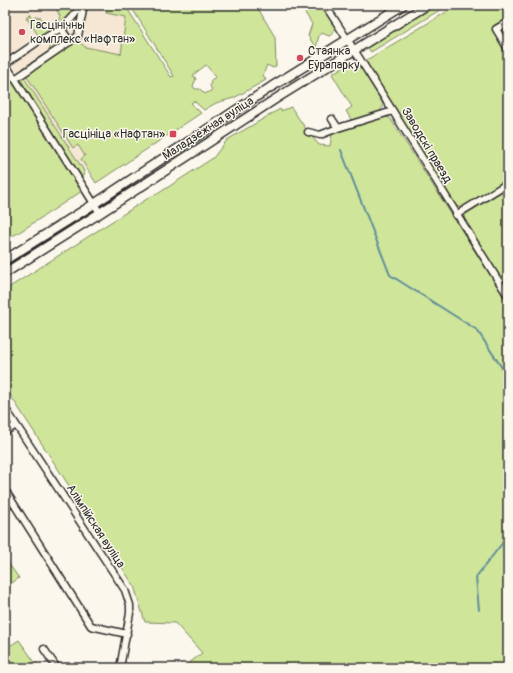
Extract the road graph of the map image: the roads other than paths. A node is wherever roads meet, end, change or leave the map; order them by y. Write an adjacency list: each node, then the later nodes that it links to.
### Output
1 (82, 5): 6 (street); 9 (street)
2 (325, 5): 8 (street, Заводскі праезд)
3 (403, 5): 8 (main road, Маладзёжная вуліца)
4 (427, 5): 11 (main road, Маладзёжная вуліца)
5 (508, 22): 12 (street)
6 (61, 28): 7 (street); 9 (street)
7 (43, 39)
8 (348, 39): 11 (street, Заводскі праезд); 20 (main road, Маладзёжная вуліца)
9 (70, 42): 14 (street)
10 (36, 44): 13 (street)
11 (354, 49): 15 (street, Заводскі праезд); 21 (main road, Маладзёжная вуліца)
12 (508, 49)
13 (5, 64): 14 (street)
14 (15, 79): 20 (street)
15 (393, 111): 17 (street); 22 (street, Заводскі праезд)
16 (332, 119): 17 (street)
17 (338, 128): 18 (street)
18 (308, 132)
19 (508, 183): 22 (street)
20 (94, 204): 21 (street); 23 (main road, Маладзёжная вуліца)
21 (100, 213): 24 (main road, Маладзёжная вуліца)
22 (456, 215): 25 (street, Заводскі праезд)
23 (5, 260)
24 (5, 273)
25 (508, 296)
26 (5, 408): 27 (street, Алімпійская вуліца)
27 (16, 425): 28 (street); 30 (street, Алімпійская вуліца)
28 (5, 432)
29 (5, 490): 30 (street)
30 (127, 634): 33 (street, Алімпійская вуліца)
31 (44, 649): 32 (street)
32 (57, 668)
33 (120, 668)

